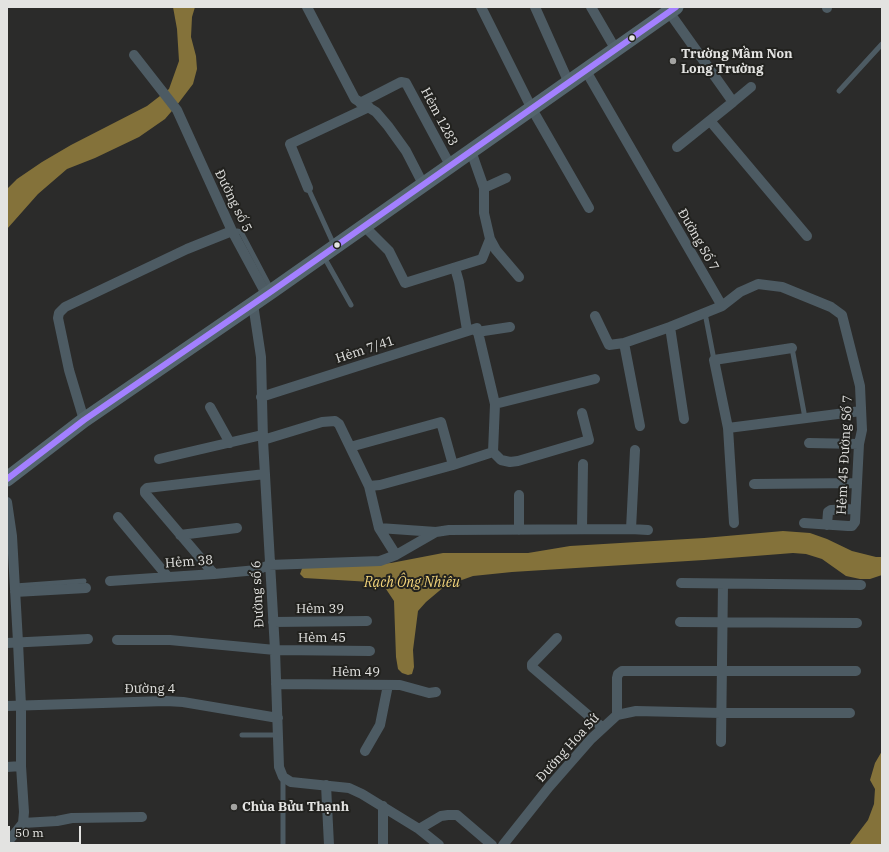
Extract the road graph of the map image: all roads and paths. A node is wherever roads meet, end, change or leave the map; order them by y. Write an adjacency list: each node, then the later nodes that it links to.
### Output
1 (307, 7): 14 (street)
2 (481, 7): 15 (street)
3 (535, 7): 10 (street)
4 (592, 7): 7 (street)
5 (671, 9): 7 (main road); 13 (street)
6 (882, 44): 12 (lane)
7 (616, 50): 9 (main road)
8 (134, 55): 26 (street, Đường số 5)
9 (586, 71): 10 (main road); 35 (street, Đường Số 7)
10 (569, 83): 15 (main road)
11 (751, 87): 13 (street)
12 (839, 91)
13 (733, 102): 16 (street)
14 (364, 105): 19 (street, Hẻm 1283); 21 (street); 22 (street)
15 (532, 109): 18 (main road); 24 (street)
16 (711, 122): 17 (street); 27 (street)
17 (678, 147)
18 (471, 151): 19 (main road); 23 (street)
19 (450, 165): 21 (main road)
20 (506, 178): 23 (street)
21 (423, 184): 25 (main road)
22 (308, 188): 29 (lane)
23 (484, 188): 28 (street)
24 (589, 208)
25 (364, 226): 29 (main road); 30 (street)
26 (233, 232): 32 (street, Đường số 5); 52 (street)
27 (807, 236)
28 (490, 239): 30 (street); 31 (street)
29 (328, 250): 32 (main road); 34 (lane)
30 (455, 268): 40 (street)
31 (519, 277)
32 (269, 292): 33 (main road)
33 (253, 304): 45 (street, Đường số 6); 52 (main road)
34 (351, 305)
35 (722, 306): 36 (street); 48 (street, Hẻm 45 Đường Số 7)
36 (705, 314): 39 (street); 43 (lane)
37 (595, 316): 41 (street)
38 (510, 327): 40 (street, Hẻm 7/41)
39 (670, 327): 41 (street); 51 (street)
40 (474, 330): 45 (street, Hẻm 7/41); 46 (street)
41 (624, 342): 53 (street)
42 (792, 348): 43 (street); 50 (lane)
43 (714, 360): 54 (street)
44 (595, 379): 46 (street)
45 (262, 397): 55 (street, Đường số 6)
46 (495, 404): 61 (street)
47 (210, 407): 56 (street)
48 (861, 411): 50 (street); 58 (street, Hẻm 45 Đường Số 7)
49 (582, 413): 61 (street)
50 (805, 418): 54 (street)
51 (684, 419)
52 (84, 420): 66 (main road)
53 (640, 426)
54 (728, 428): 74 (street)
55 (262, 438): 56 (street); 59 (street); 65 (street, Đường số 6)
56 (230, 443): 62 (street)
57 (809, 443): 58 (street)
58 (858, 444): 67 (street, Hẻm 45 Đường Số 7)
59 (350, 447): 64 (street); 69 (street)
60 (635, 450): 80 (street)
61 (493, 452): 64 (street)
62 (159, 459)
63 (583, 464): 79 (street)
64 (453, 465): 69 (street)
65 (265, 474): 84 (street); 86 (street, Đường số 6)
66 (7, 479)
67 (857, 483): 68 (street); 72 (street, Hẻm 45 Đường Số 7)
68 (754, 484)
69 (369, 486): 78 (street)
70 (519, 495): 81 (street)
71 (7, 502): 94 (street)
72 (855, 509): 76 (street); 76 (street, Hẻm 45 Đường Số 7)
73 (118, 518): 88 (street)
74 (734, 523)
75 (804, 523): 76 (street, Hẻm 45 Đường Số 7)
76 (827, 525)
77 (237, 528): 84 (street)
78 (379, 528): 83 (street); 85 (street)
79 (582, 529): 80 (street); 81 (street)
80 (632, 529): 82 (street)
81 (519, 530): 83 (street)
82 (648, 530)
83 (436, 532): 85 (street, Hẻm 38)
84 (180, 535): 87 (street)
85 (396, 555): 86 (street, Hẻm 38)
86 (269, 565): 87 (street, Hẻm 38); 96 (street, Đường số 6)
87 (214, 574): 88 (street, Hẻm 38)
88 (168, 577): 89 (street, Hẻm 38)
89 (110, 581)
90 (681, 583): 91 (street)
91 (723, 584): 93 (street); 98 (street)
92 (85, 585): 94 (street)
93 (861, 585)
94 (15, 589): 103 (street)
95 (367, 621): 96 (street, Hẻm 39)
96 (273, 622): 105 (street, Đường số 6)
97 (680, 622): 98 (street)
98 (722, 622): 99 (street); 107 (street)
99 (857, 623)
100 (557, 638): 118 (street)
101 (88, 639): 103 (street)
102 (117, 640): 105 (street, Hẻm 45)
103 (18, 642): 104 (street); 113 (street)
104 (7, 643)
105 (275, 650): 106 (street, Hẻm 45); 109 (street, Đường số 6)
106 (370, 651)
107 (722, 670): 108 (street); 114 (street); 116 (street)
108 (856, 671)
109 (276, 684): 110 (street, Hẻm 49); 117 (street, Đường số 6)
110 (388, 685): 111 (street, Hẻm 49); 122 (street)
111 (436, 692)
112 (7, 706): 113 (street, Đường 4)
113 (21, 706): 117 (street, Đường 4); 123 (street)
114 (721, 713): 115 (street, Đường Hoa Sứ); 116 (street, Đường Hoa Sứ); 121 (street)
115 (850, 713)
116 (617, 715): 118 (street, Đường Hoa Sứ)
117 (278, 718): 120 (street, Đường số 6)
118 (603, 728): 137 (street, Đường Hoa Sứ)
119 (242, 735): 120 (lane)
120 (278, 735): 125 (street, Đường số 6)
121 (721, 742)
122 (365, 751)
123 (21, 766): 124 (street); 129 (street)
124 (7, 767)
125 (283, 777): 126 (street); 132 (lane)
126 (326, 785): 127 (street); 133 (street)
127 (383, 806): 130 (street); 134 (street)
128 (142, 817): 129 (street)
129 (23, 823): 131 (street)
130 (419, 829): 135 (street); 136 (street)
131 (7, 843)
132 (283, 845)
133 (329, 845)
134 (383, 845)
135 (439, 845)
136 (492, 845)
137 (504, 845)

